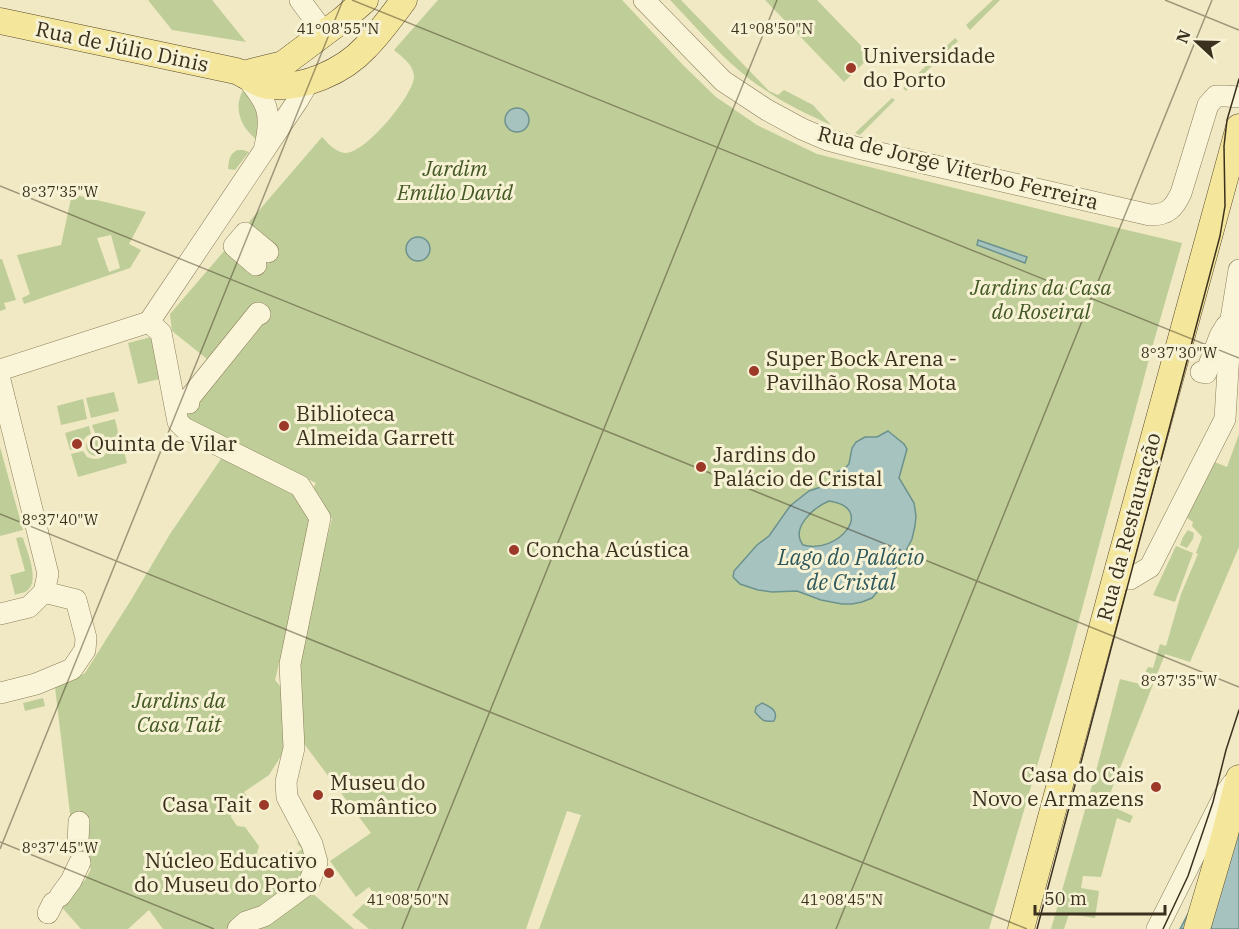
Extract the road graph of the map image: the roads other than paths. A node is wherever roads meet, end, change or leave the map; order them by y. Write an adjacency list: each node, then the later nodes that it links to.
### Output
1 (300, 0): 6 (street)
2 (365, 0): 6 (main road)
3 (404, 0): 8 (main road)
4 (644, 0): 9 (street, Rua de Jorge Viterbo Ferreira)
5 (0, 21): 7 (main road, Rua de Júlio Dinis)
6 (333, 27): 7 (main road); 8 (main road)
7 (243, 74): 8 (main road); 11 (street)
8 (309, 81): 11 (street)
9 (1239, 97)
10 (1239, 127): 20 (main road, Rua da Restauração)
11 (264, 151): 14 (street)
12 (1239, 270): 20 (street)
13 (260, 314): 19 (street)
14 (148, 322): 16 (street); 27 (street)
15 (1227, 326): 17 (street)
16 (0, 370)
17 (1201, 372)
18 (0, 380): 21 (street)
19 (189, 403)
20 (1116, 576): 28 (main road, Rua da Restauração)
21 (44, 592): 22 (street); 23 (street)
22 (0, 614)
23 (0, 693)
24 (1239, 777): 29 (street); 30 (main road)
25 (76, 842): 26 (street)
26 (54, 904)
27 (238, 929)
28 (1021, 929)
29 (1157, 929)
30 (1197, 929)

